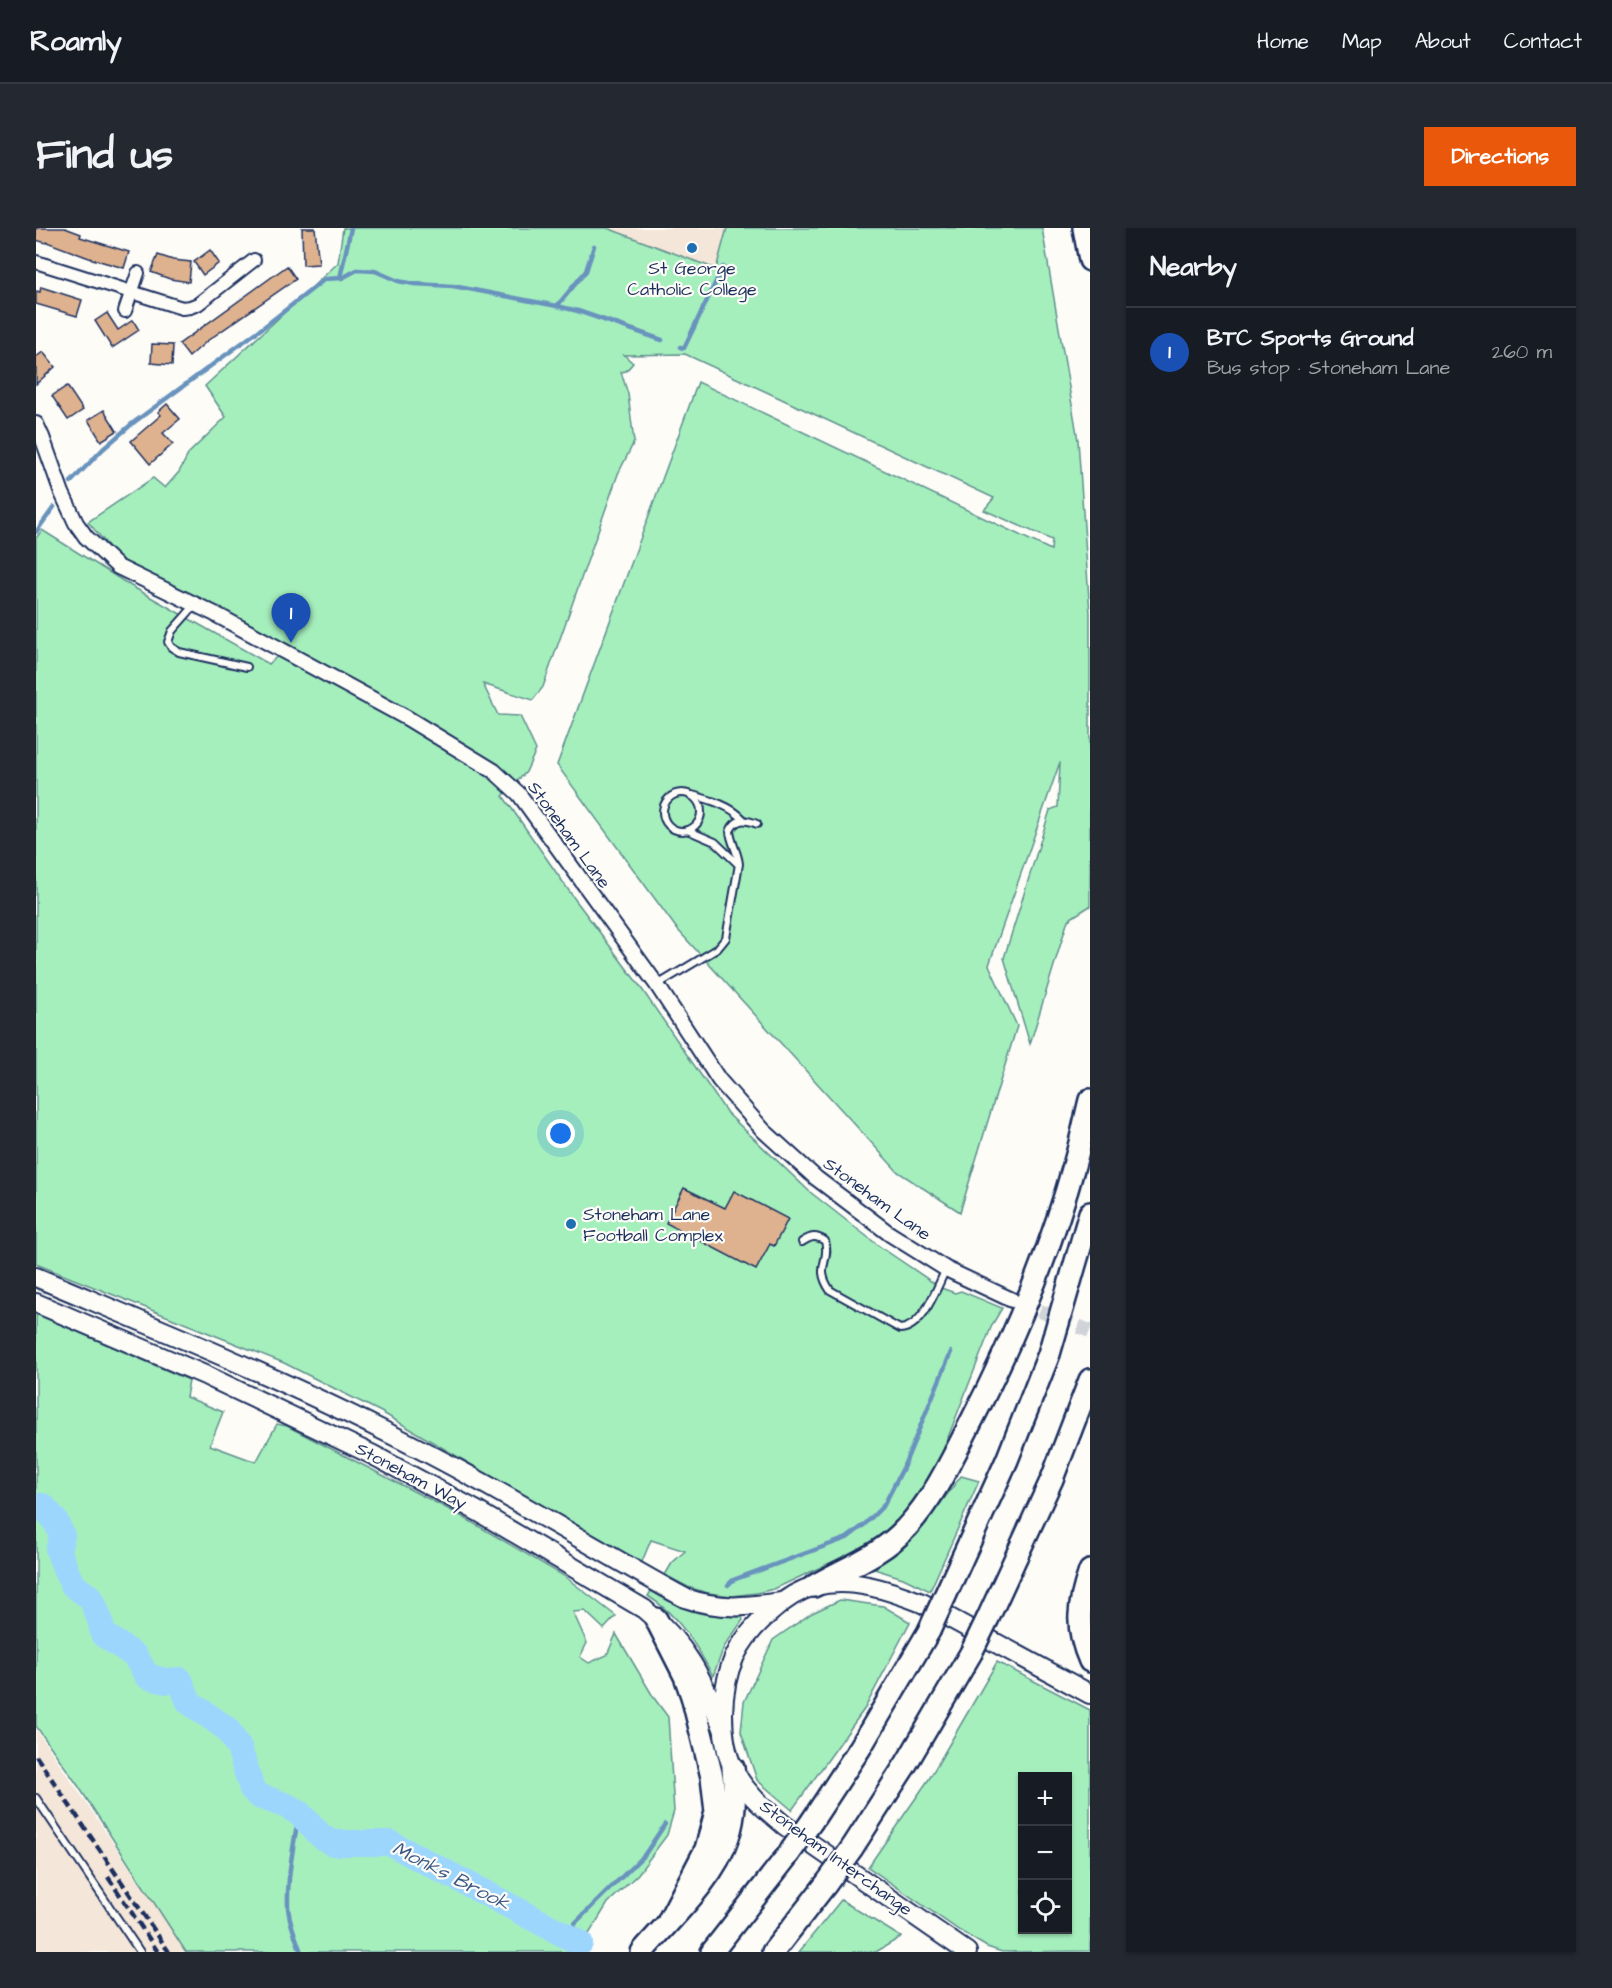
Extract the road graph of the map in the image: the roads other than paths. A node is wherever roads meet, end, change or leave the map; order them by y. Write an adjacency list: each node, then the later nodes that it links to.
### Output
1 (1084, 228): 3 (highway)
2 (254, 260): 6 (street)
3 (1090, 260)
4 (36, 262): 6 (street)
5 (138, 273): 6 (street)
6 (131, 292): 7 (street)
7 (125, 311)
8 (36, 424): 9 (street, Stoneham Lane)
9 (195, 604): 10 (lane); 16 (street, Stoneham Lane)
10 (247, 667)
11 (688, 794): 12 (lane); 14 (lane); 14 (lane)
12 (743, 819): 13 (lane); 15 (lane)
13 (757, 824)
14 (687, 830): 15 (lane)
15 (739, 864): 16 (lane)
16 (657, 985): 20 (street, Stoneham Lane)
17 (1090, 1100): 26 (highway)
18 (1090, 1213): 37 (highway, bridge)
19 (802, 1242): 20 (lane)
20 (946, 1269): 22 (street, Stoneham Lane)
21 (36, 1277): 27 (main road, Stoneham Way)
22 (1012, 1300)
23 (36, 1303): 28 (main road, Stoneham Way)
24 (1090, 1380): 38 (highway, bridge)
25 (1090, 1571): 29 (highway)
26 (814, 1586): 27 (main road, Stoneham Interchange); 30 (main road, Stoneham Interchange)
27 (782, 1602): 31 (main road, Stoneham Interchange)
28 (656, 1619): 31 (main road, Stoneham Way); 34 (highway)
29 (1090, 1661)
30 (1090, 1694)
31 (723, 1728): 32 (main road, Stoneham Interchange)
32 (733, 1768): 34 (highway); 39 (main road, Stoneham Interchange)
33 (36, 1798): 35 (lane)
34 (669, 1920): 36 (highway)
35 (140, 1952)
36 (642, 1952)
37 (712, 1952)
38 (773, 1952)
39 (967, 1952)

